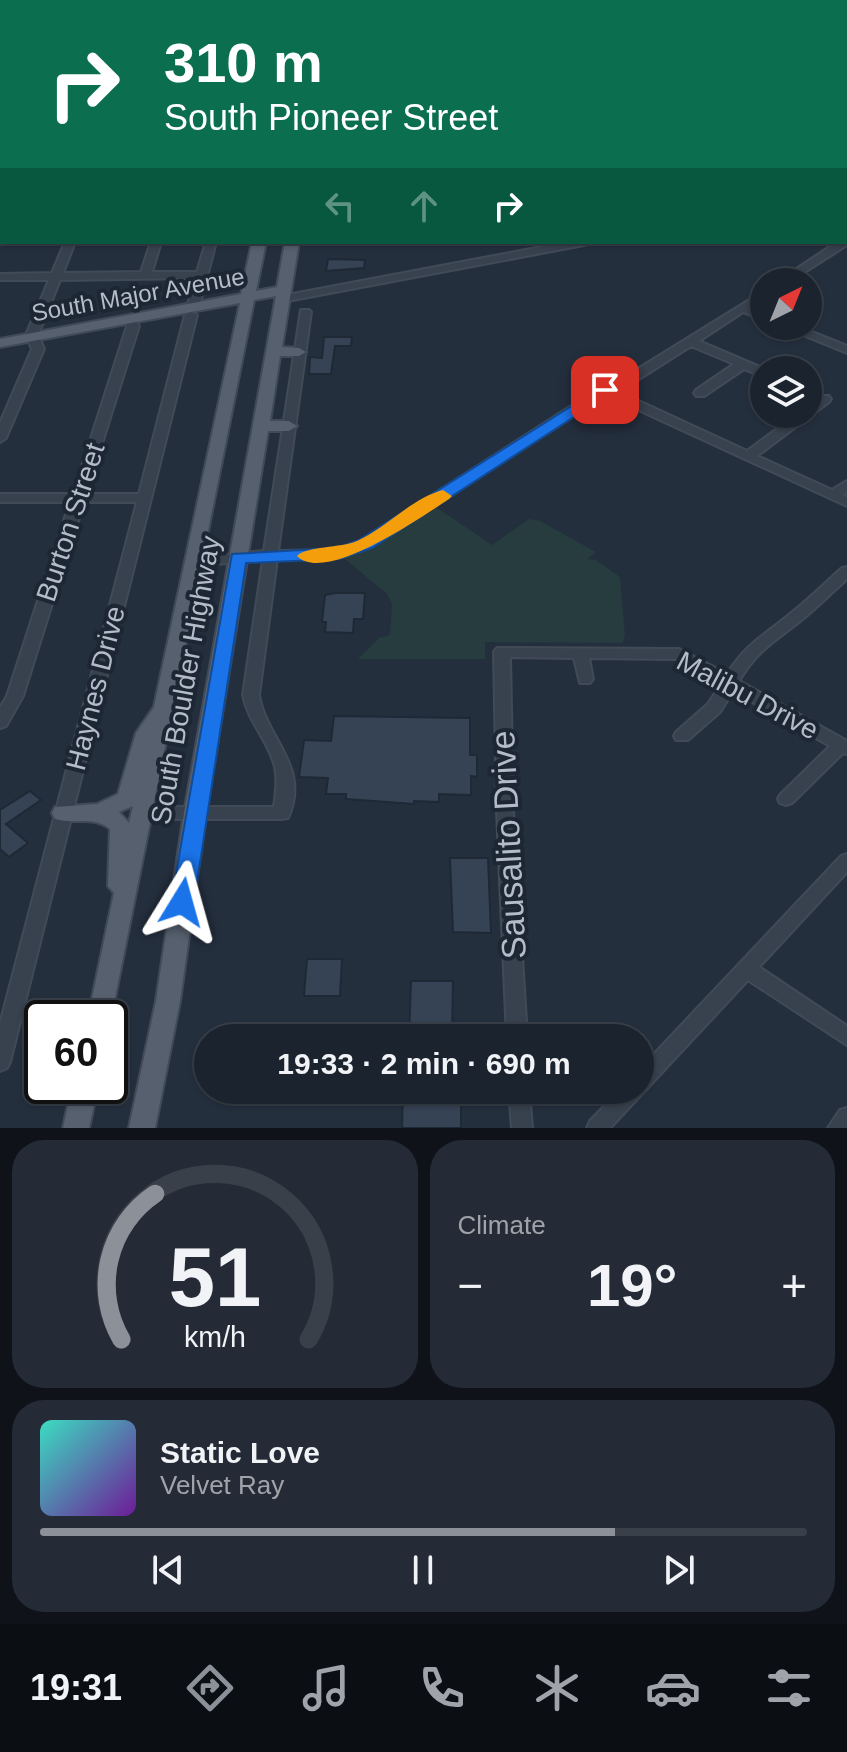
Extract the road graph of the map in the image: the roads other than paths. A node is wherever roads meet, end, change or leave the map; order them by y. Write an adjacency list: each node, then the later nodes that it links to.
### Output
1 (69, 244): 12 (street)
2 (155, 244): 10 (street)
3 (210, 244): 9 (street, Haynes Drive)
4 (259, 244): 14 (main road, South Boulder Highway)
5 (292, 244): 13 (main road, South Boulder Highway)
6 (841, 244): 8 (street)
7 (541, 245): 13 (street)
8 (804, 268)
9 (202, 275): 10 (street); 17 (street, Haynes Drive)
10 (145, 276): 12 (street)
11 (0, 277): 12 (street)
12 (56, 277): 22 (street)
13 (283, 294): 14 (main road, South Major Avenue); 27 (main road, South Boulder Highway)
14 (247, 302): 17 (main road, South Major Avenue); 45 (main road, South Boulder Highway)
15 (750, 303): 16 (street)
16 (742, 308): 18 (street); 23 (street)
17 (192, 311): 20 (main road, South Major Avenue); 41 (street, Haynes Drive)
18 (750, 311)
19 (305, 312): 28 (street)
20 (131, 323): 22 (main road, South Major Avenue); 40 (street, Burton Street)
21 (822, 340): 25 (street)
22 (33, 341): 24 (main road, South Major Avenue); 26 (main road, South Major Avenue); 36 (street)
23 (690, 341): 29 (street); 31 (street)
24 (0, 343)
25 (847, 350)
26 (0, 351)
27 (273, 351): 28 (main road); 33 (main road, South Boulder Highway)
28 (299, 352): 34 (street)
29 (743, 364): 30 (street); 32 (street)
30 (750, 367)
31 (605, 390): 37 (street); 43 (street)
32 (700, 393)
33 (261, 426): 34 (main road); 44 (main road, South Boulder Highway)
34 (289, 426): 43 (street)
35 (787, 428): 37 (street)
36 (0, 438)
37 (749, 456): 42 (street)
38 (847, 485): 42 (street)
39 (0, 498): 40 (street)
40 (77, 498): 41 (street); 52 (street, Burton Street)
41 (143, 498): 57 (street, Haynes Drive)
42 (841, 498)
43 (269, 555): 44 (street); 59 (street)
44 (238, 558): 45 (street); 59 (main road, South Boulder Highway)
45 (194, 562): 51 (main road, South Boulder Highway)
46 (847, 571): 50 (street)
47 (502, 652): 48 (street, Malibu Drive); 64 (street, Sausalito Drive)
48 (581, 652): 49 (street); 50 (street, Malibu Drive)
49 (585, 679)
50 (731, 681): 53 (street); 54 (street, Malibu Drive)
51 (164, 707): 56 (main road); 58 (main road, South Boulder Highway)
52 (0, 722)
53 (682, 736)
54 (844, 746): 55 (street)
55 (786, 799)
56 (100, 812): 57 (main road); 61 (main road)
57 (63, 813): 66 (street, Haynes Drive)
58 (143, 813): 59 (street); 61 (main road, South Boulder Highway)
59 (195, 813): 73 (main road, South Boulder Highway)
60 (847, 861): 62 (street)
61 (120, 921): 63 (main road, South Boulder Highway)
62 (747, 969): 65 (street); 67 (street)
63 (104, 1000)
64 (516, 1024)
65 (847, 1037)
66 (0, 1062)
67 (654, 1068)
68 (81, 1104): 72 (main road)
69 (520, 1104): 74 (street)
70 (620, 1104): 75 (street)
71 (847, 1117): 76 (street)
72 (76, 1128)
73 (142, 1128)
74 (522, 1128)
75 (597, 1128)
76 (838, 1128)

